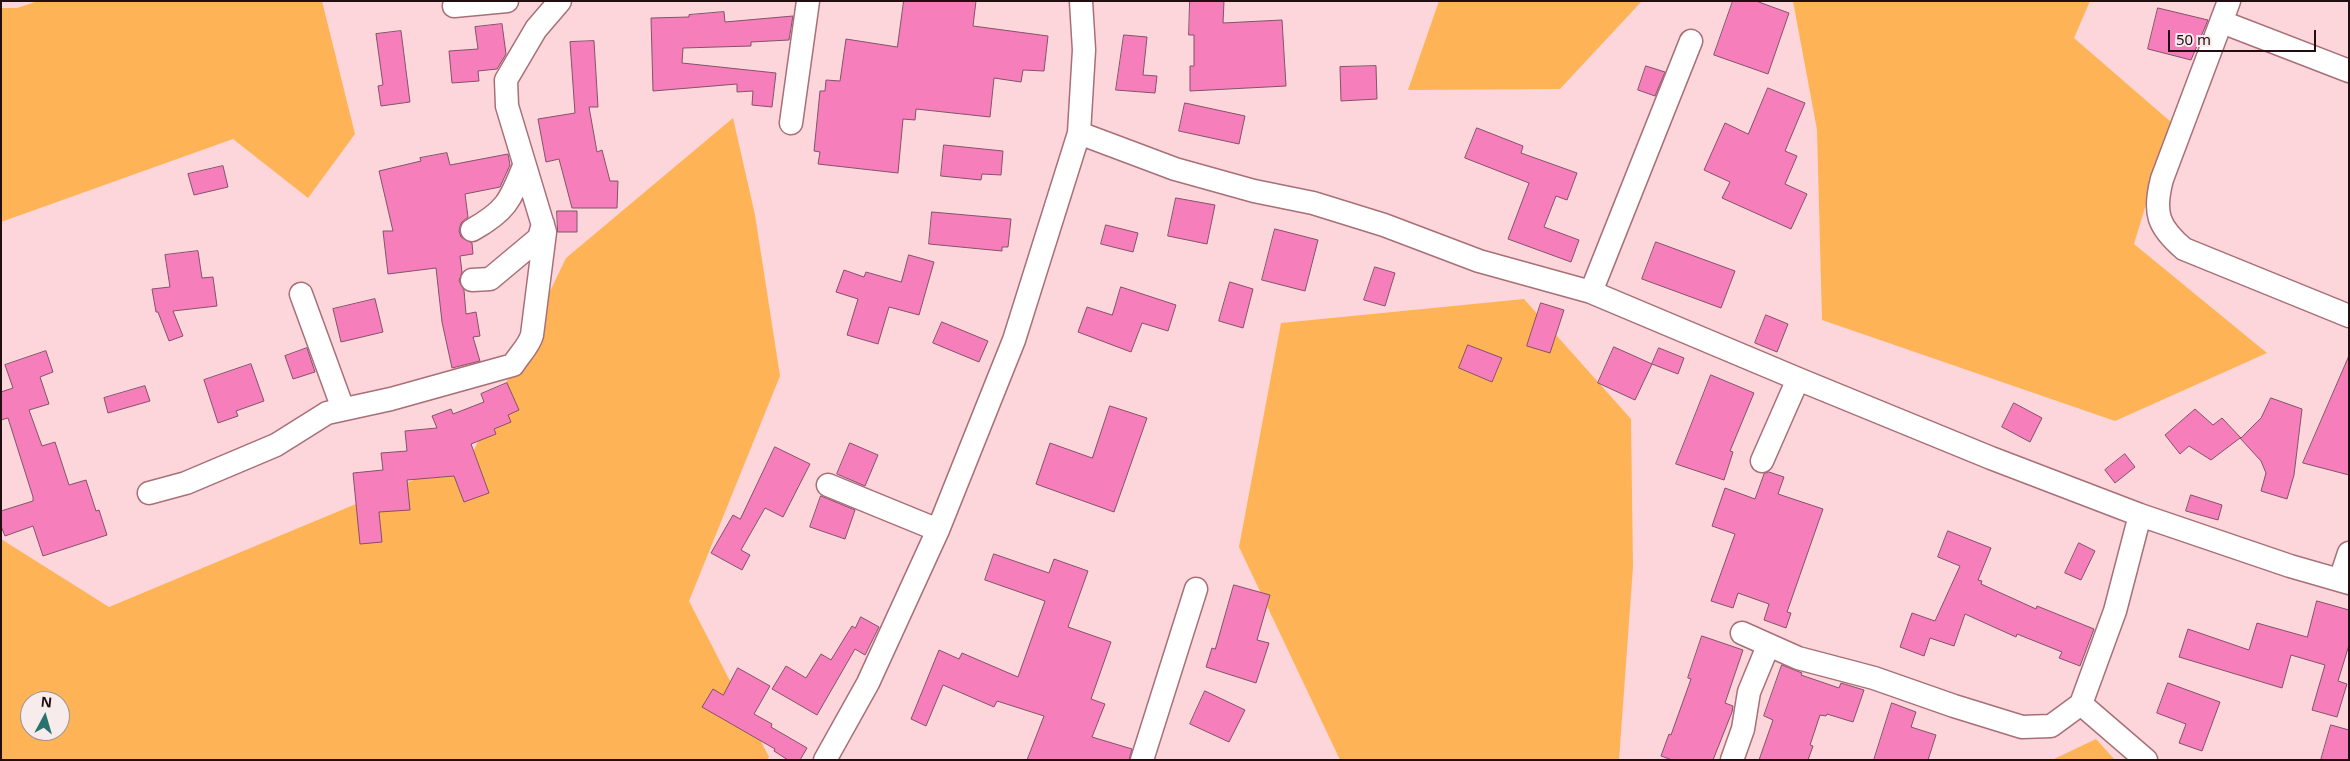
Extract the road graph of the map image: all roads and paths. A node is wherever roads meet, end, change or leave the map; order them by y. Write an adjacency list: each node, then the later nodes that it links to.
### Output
1 (507, 1): 5 (street)
2 (560, 1): 11 (street)
3 (808, 1): 9 (street)
4 (1081, 1): 10 (street)
5 (454, 6)
6 (2225, 11): 8 (street); 17 (street)
7 (1691, 41): 15 (street)
8 (2349, 71)
9 (791, 123)
10 (1078, 133): 15 (street); 24 (street)
11 (524, 166): 12 (street); 13 (street)
12 (543, 223): 14 (street); 19 (street)
13 (472, 230)
14 (472, 280)
15 (1591, 292): 18 (street)
16 (301, 294): 19 (street)
17 (2349, 316)
18 (1798, 380): 20 (street); 23 (street)
19 (343, 409): 22 (street)
20 (1762, 461)
21 (828, 485): 24 (street)
22 (150, 493)
23 (2140, 514): 26 (street); 30 (street)
24 (938, 530): 31 (street)
25 (2349, 553): 26 (street)
26 (2344, 582)
27 (1196, 589): 32 (street)
28 (1742, 634): 29 (street)
29 (1768, 646): 30 (street); 33 (street)
30 (2081, 704): 34 (street)
31 (824, 760)
32 (1142, 760)
33 (1732, 760)
34 (2146, 760)

